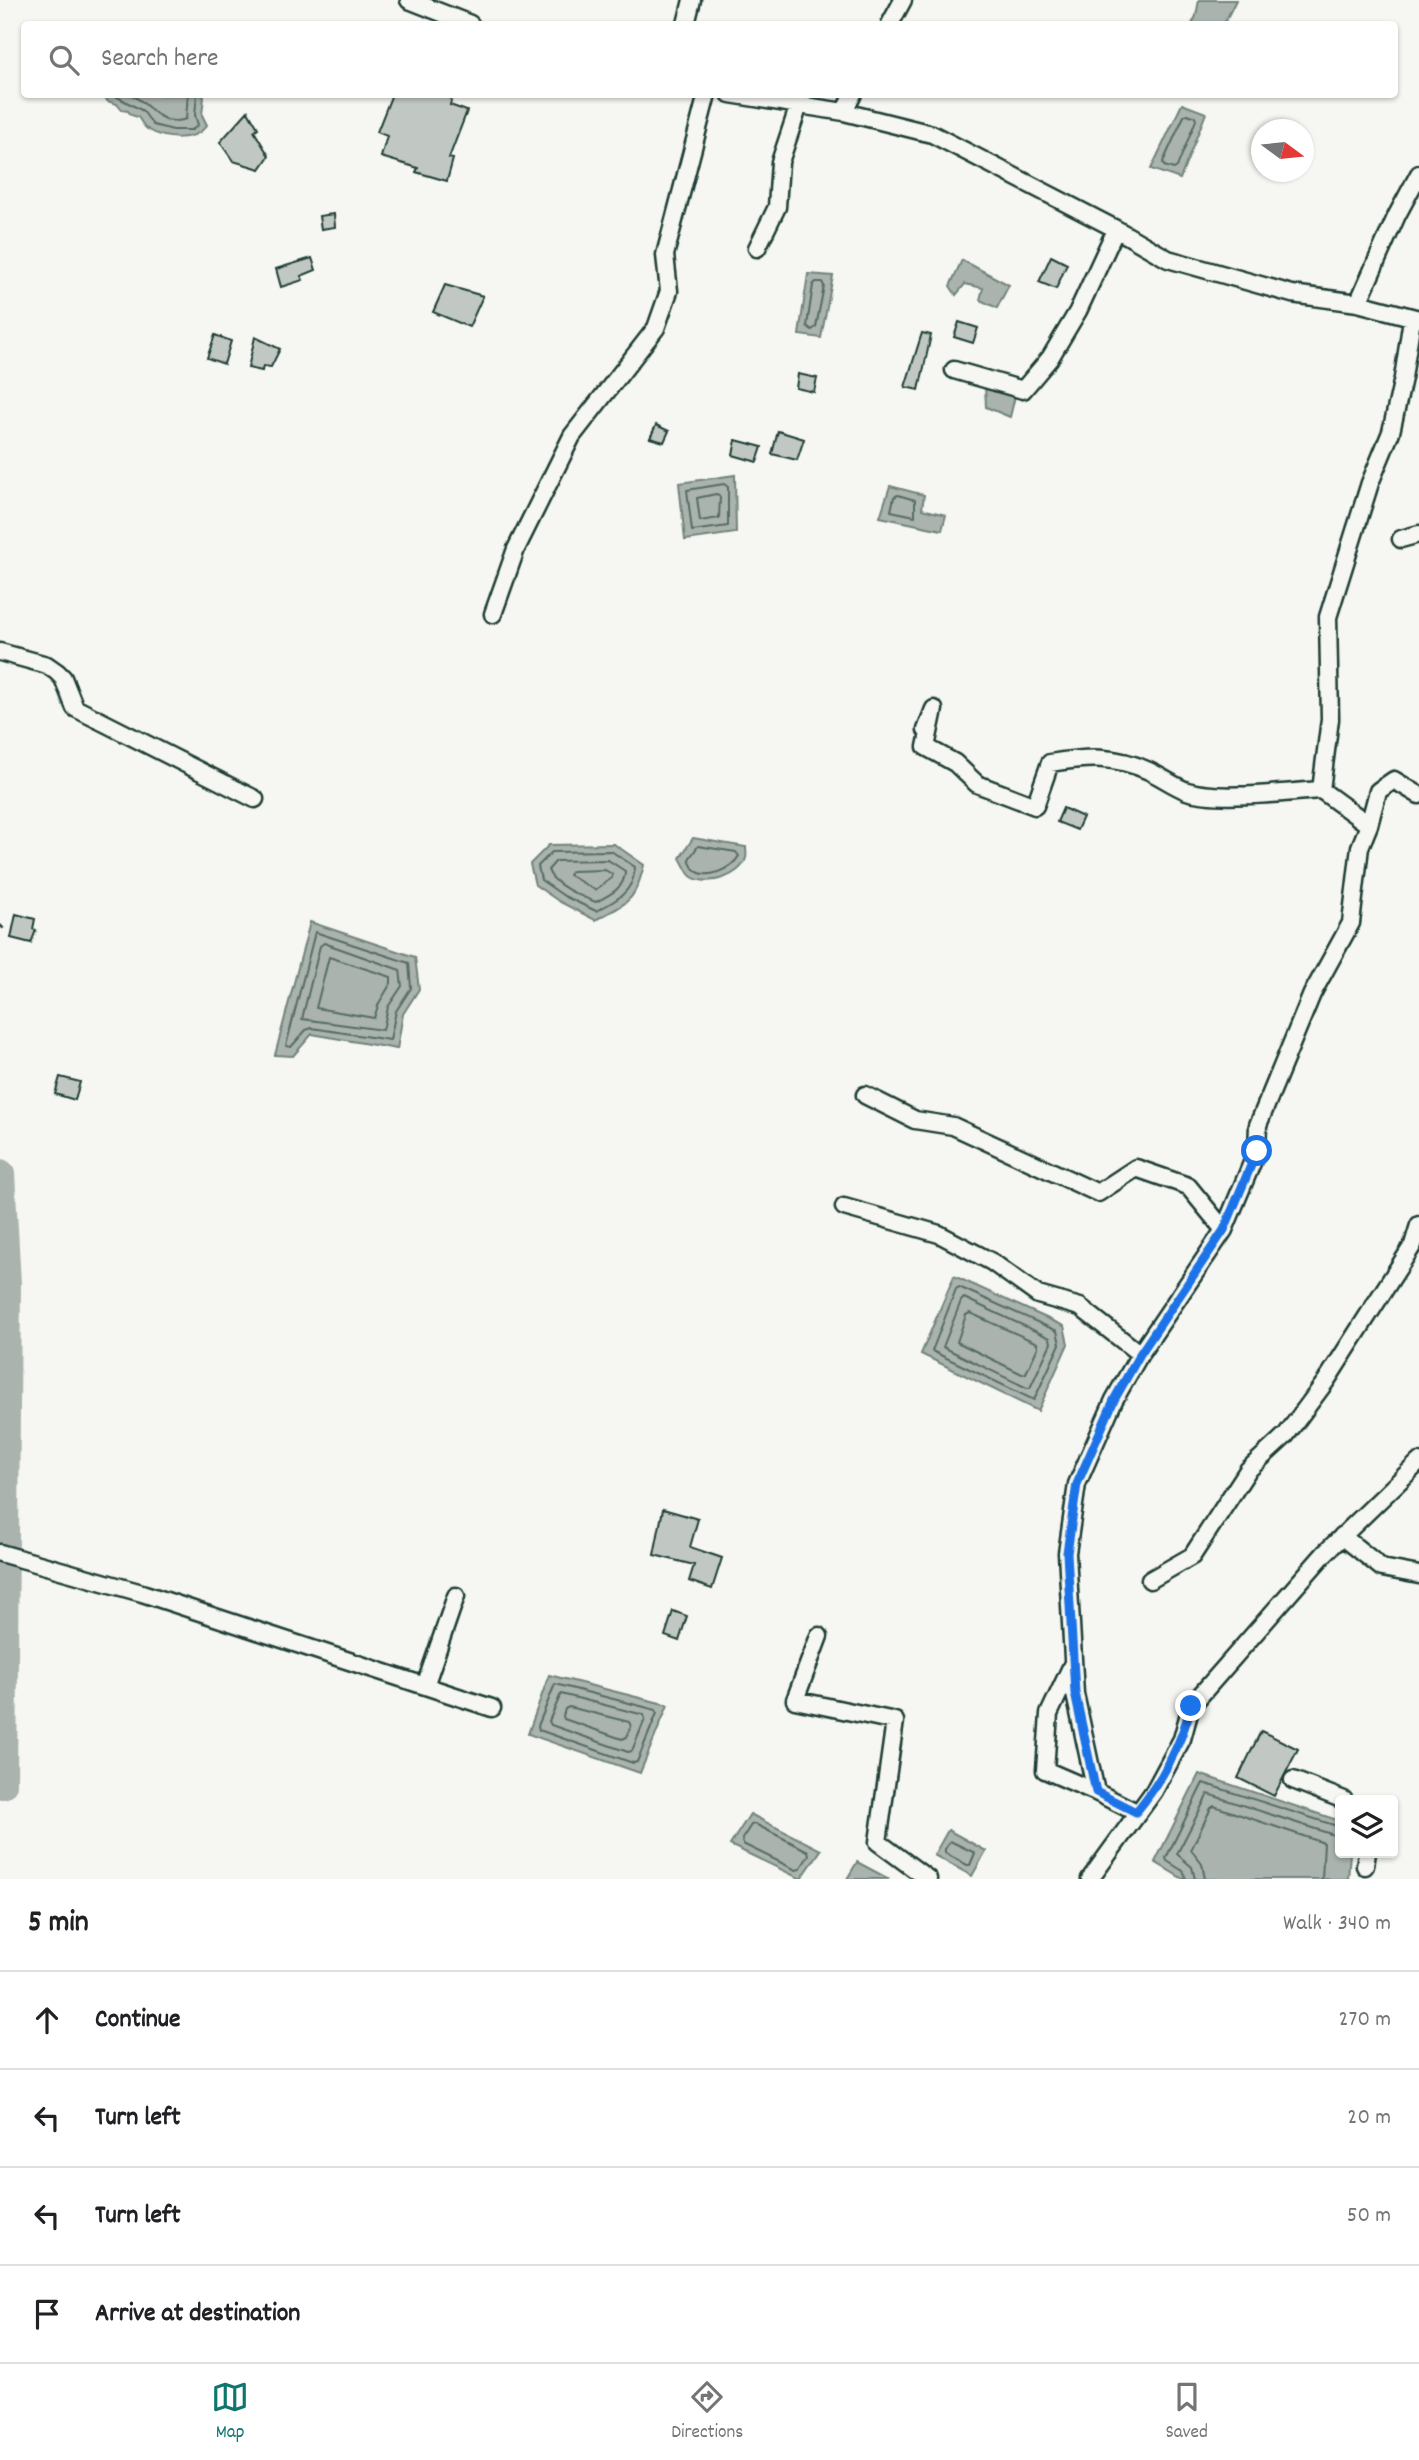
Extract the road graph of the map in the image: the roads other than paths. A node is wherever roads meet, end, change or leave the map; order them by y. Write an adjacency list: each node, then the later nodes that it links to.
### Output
1 (409, 0): 4 (street)
2 (692, 0): 5 (street)
3 (903, 0): 6 (street)
4 (463, 21)
5 (687, 21)
6 (892, 21)
7 (706, 98): 20 (street)
8 (755, 98): 10 (street)
9 (851, 98): 11 (street)
10 (799, 105): 11 (street); 14 (street)
11 (844, 112): 13 (street)
12 (1419, 174): 15 (street)
13 (1116, 229): 15 (street); 17 (street)
14 (757, 248)
15 (1358, 303): 16 (street)
16 (1416, 319): 23 (street)
17 (954, 370)
18 (1419, 534): 19 (street)
19 (1401, 539)
20 (493, 614)
21 (0, 652): 25 (street)
22 (926, 730): 23 (street)
23 (1321, 790): 26 (street)
24 (1419, 794): 26 (street)
25 (255, 799)
26 (1369, 825): 30 (street)
27 (865, 1095): 30 (street)
28 (844, 1207): 31 (street)
29 (1419, 1225): 36 (street)
30 (1224, 1230): 31 (street)
31 (1140, 1354): 39 (street)
32 (1419, 1462): 33 (street)
33 (1342, 1536): 35 (street); 45 (street)
34 (0, 1553): 40 (street)
35 (1419, 1575)
36 (1150, 1580)
37 (456, 1597): 40 (street)
38 (819, 1636): 47 (street)
39 (1074, 1661): 43 (street); 43 (street)
40 (425, 1686): 41 (street)
41 (492, 1708)
42 (1293, 1780): 44 (street)
43 (1096, 1792): 45 (street)
44 (1335, 1796)
45 (1136, 1812): 46 (street)
46 (1094, 1878)
47 (928, 1879)

